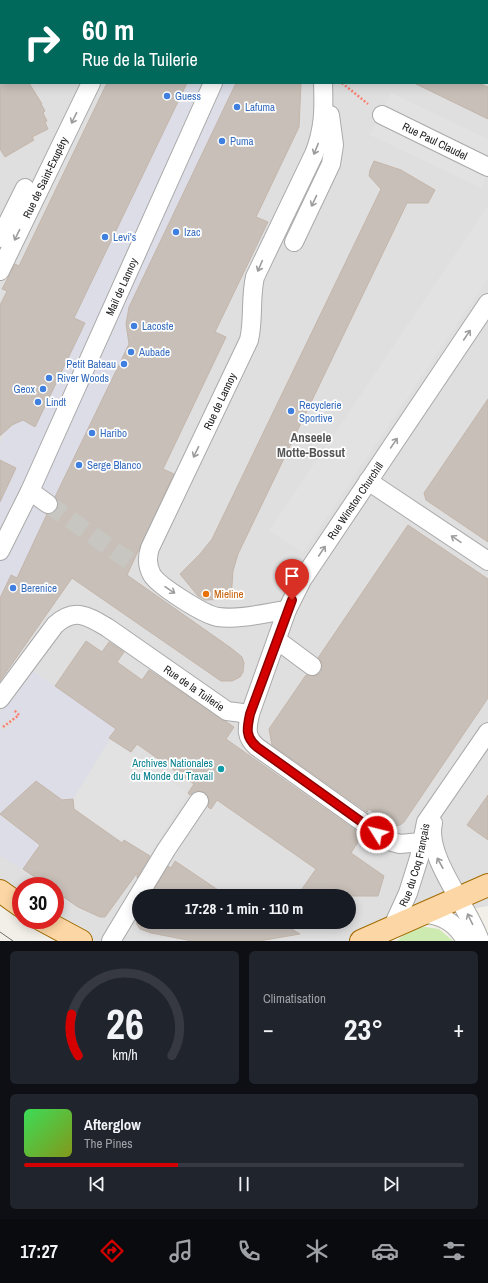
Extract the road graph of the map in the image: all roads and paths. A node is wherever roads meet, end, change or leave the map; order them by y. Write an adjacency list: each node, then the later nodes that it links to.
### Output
1 (90, 84): 11 (street, Rue de Saint-Exupéry, one-way to 11)
2 (213, 84): 14 (street, Mail de Lannoy)
3 (323, 84): 10 (street, one-way to 10)
4 (323, 84): 18 (street, Rue de Lannoy, one-way to 18)
5 (343, 84): 6 (path)
6 (382, 115): 7 (street, Rue Paul Claudel)
7 (488, 167)
8 (25, 188): 9 (street)
9 (0, 238)
10 (294, 242)
11 (0, 271)
12 (488, 303): 13 (street, Rue Winston Churchill, one-way to 12)
13 (368, 481): 17 (street, one-way to 13); 18 (street, Rue Winston Churchill, one-way to 13)
14 (30, 491): 15 (street); 16 (street, Mail de Lannoy)
15 (48, 504)
16 (0, 551)
17 (488, 561)
18 (287, 610): 19 (street, Rue Winston Churchill)
19 (277, 640): 20 (street); 22 (street, Rue Winston Churchill)
20 (312, 666)
21 (0, 699): 22 (street, Rue de la Tuilerie)
22 (250, 714): 28 (street)
23 (12, 720): 24 (path)
24 (3, 727)
25 (488, 732): 27 (street, Rue du Coq Français)
26 (200, 802): 37 (street)
27 (437, 805): 28 (street, Rue du Coq Français); 31 (street, Rue du Coq Français, one-way to 27)
28 (421, 842): 35 (street, Rue du Coq Français)
29 (488, 885): 31 (main road)
30 (0, 892): 32 (main road)
31 (459, 897): 33 (main road); 39 (street, Rue du Coq Français, one-way to 31)
32 (12, 900)
33 (421, 914): 35 (main road); 38 (street)
34 (51, 929): 36 (main road)
35 (379, 935)
36 (81, 941)
37 (111, 941)
38 (466, 941)
39 (480, 941)

